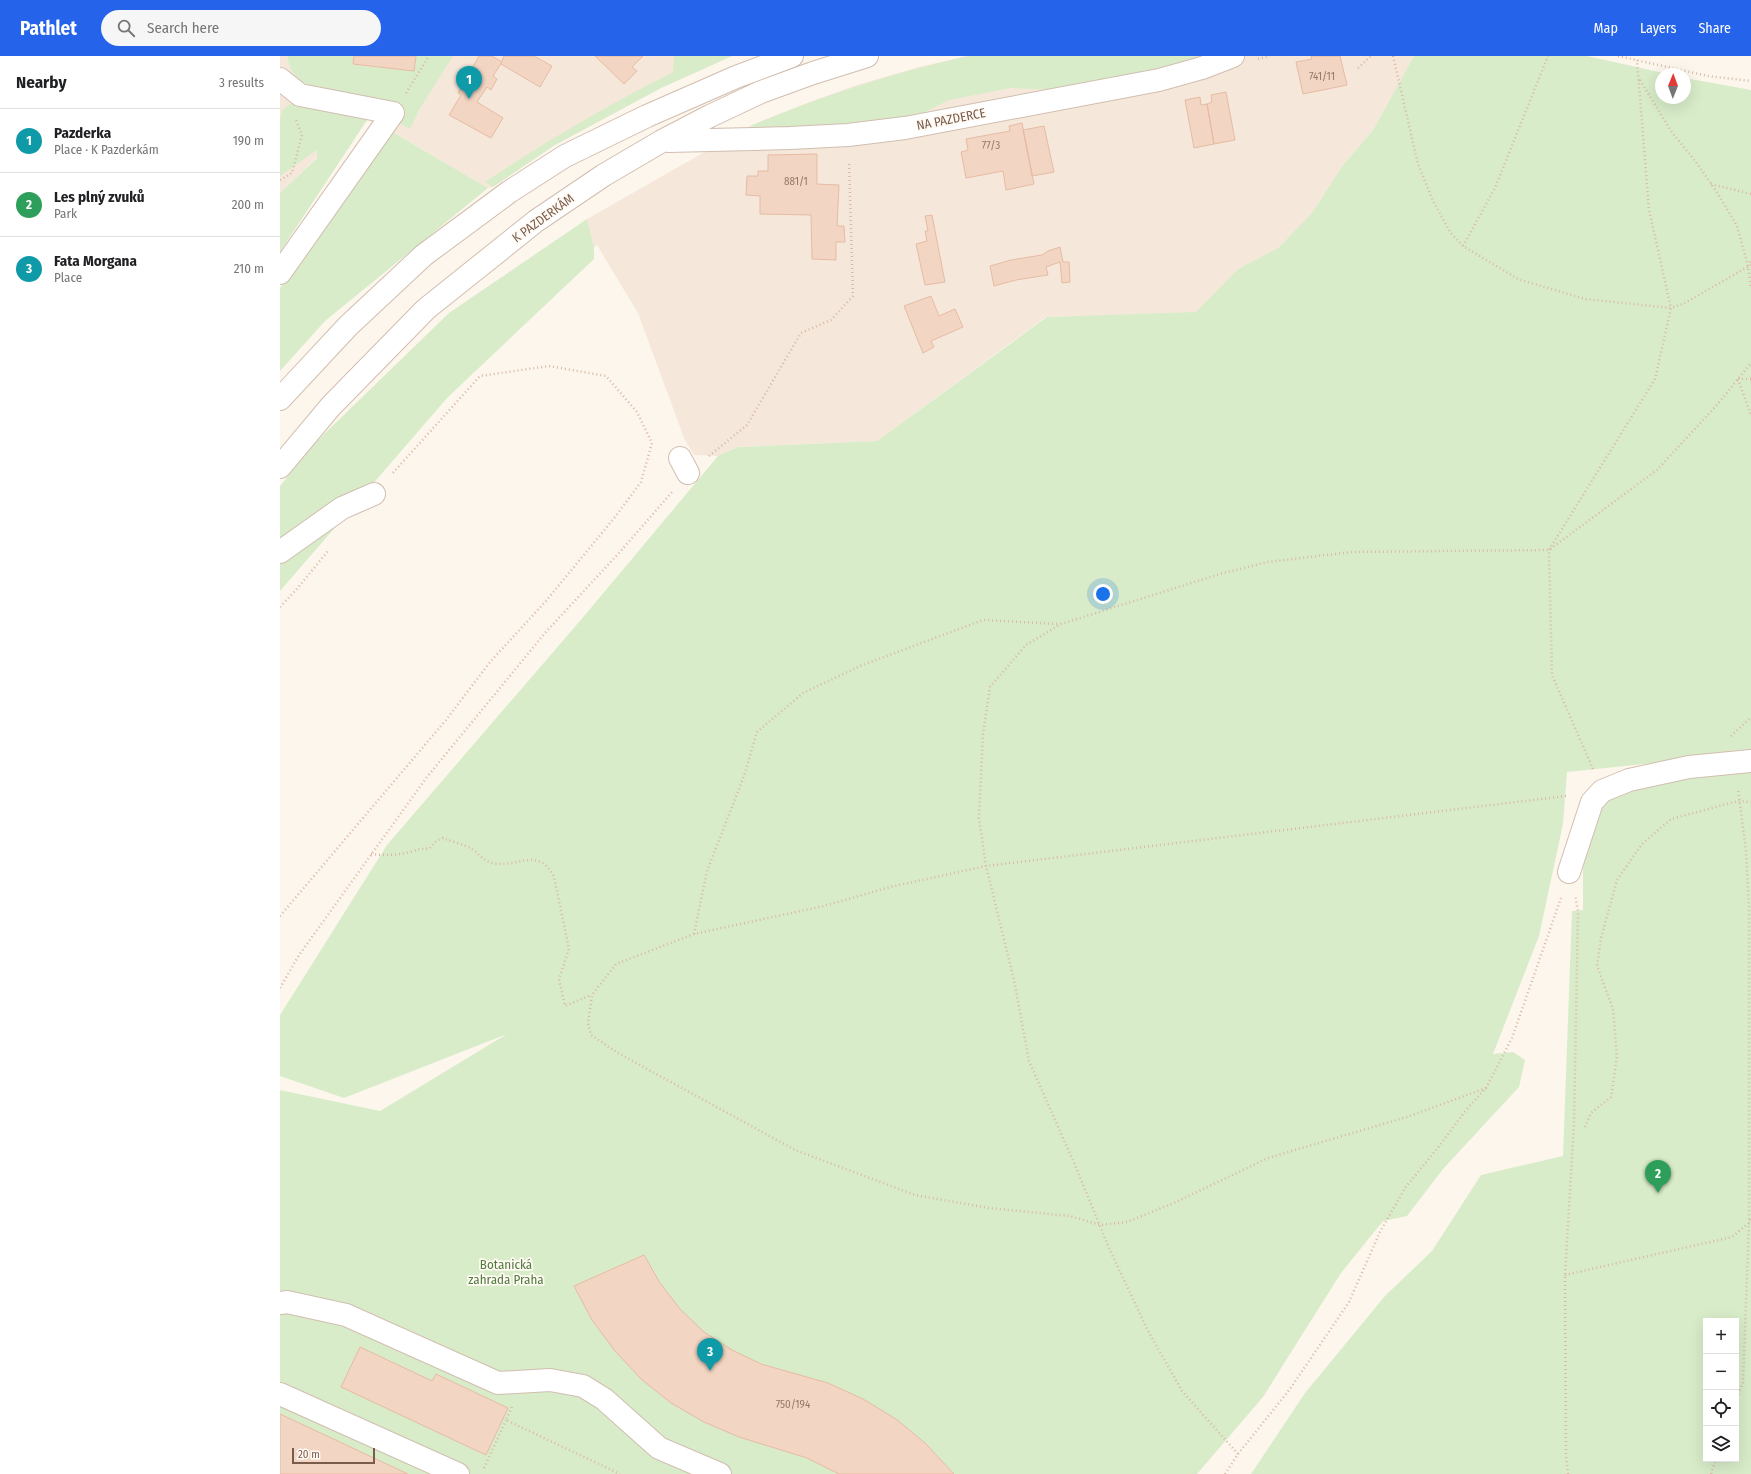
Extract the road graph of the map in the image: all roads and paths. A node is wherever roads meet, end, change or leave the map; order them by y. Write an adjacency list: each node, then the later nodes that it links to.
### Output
1 (429, 56): 14 (path)
2 (792, 56): 30 (street)
3 (867, 56): 17 (street, K PAZDERKÁM)
4 (1233, 56): 16 (street, NA PAZDERCE)
5 (1371, 56): 10 (path)
6 (1393, 56): 21 (path)
7 (1548, 56): 21 (path)
8 (1618, 56): 9 (path)
9 (1637, 60): 12 (path); 13 (path)
10 (1358, 68)
11 (280, 79): 14 (street)
12 (1640, 80): 19 (path); 26 (path)
13 (1751, 81)
14 (393, 113): 24 (street)
15 (294, 116): 18 (path)
16 (848, 135): 17 (street, NA PAZDERCE); 43 (path)
17 (662, 141): 32 (street, K PAZDERKÁM)
18 (280, 180)
19 (1711, 184): 20 (path); 23 (path)
20 (1751, 194)
21 (1463, 246): 26 (path)
22 (1751, 260): 23 (path)
23 (1749, 265): 25 (path); 26 (path)
24 (280, 272)
25 (1751, 288)
26 (1671, 308): 35 (path)
27 (1751, 363): 28 (path)
28 (1738, 379): 29 (path); 31 (path); 35 (path)
29 (1751, 379)
30 (280, 399)
31 (1751, 415)
32 (280, 467)
33 (374, 494): 36 (street); 47 (path)
34 (330, 548): 37 (path)
35 (1548, 550): 38 (path); 40 (path)
36 (280, 552)
37 (280, 607)
38 (1060, 624): 44 (path); 48 (path)
39 (1743, 762): 40 (street); 41 (path)
40 (1602, 791): 44 (path); 45 (street)
41 (1738, 801): 42 (path); 52 (path); 54 (path)
42 (1751, 802)
43 (372, 854): 49 (path); 50 (path)
44 (986, 866): 48 (path); 55 (path)
45 (1570, 872): 51 (path)
46 (1578, 911): 56 (path)
47 (280, 916)
48 (694, 934): 50 (path)
49 (280, 988)
50 (592, 994): 55 (path)
51 (1486, 1088): 55 (path); 62 (path)
52 (1585, 1127)
53 (1751, 1217): 54 (path)
54 (1750, 1223): 56 (path); 59 (path)
55 (1100, 1225): 62 (path)
56 (1565, 1275): 69 (path)
57 (280, 1303): 58 (street)
58 (513, 1382): 61 (path); 67 (street)
59 (1739, 1393)
60 (280, 1394): 64 (street)
61 (506, 1420): 65 (path); 66 (path)
62 (1238, 1454): 68 (path)
63 (1715, 1462): 70 (path)
64 (458, 1474)
65 (481, 1474)
66 (620, 1474)
67 (720, 1474)
68 (1225, 1474)
69 (1568, 1474)
70 (1711, 1474)

